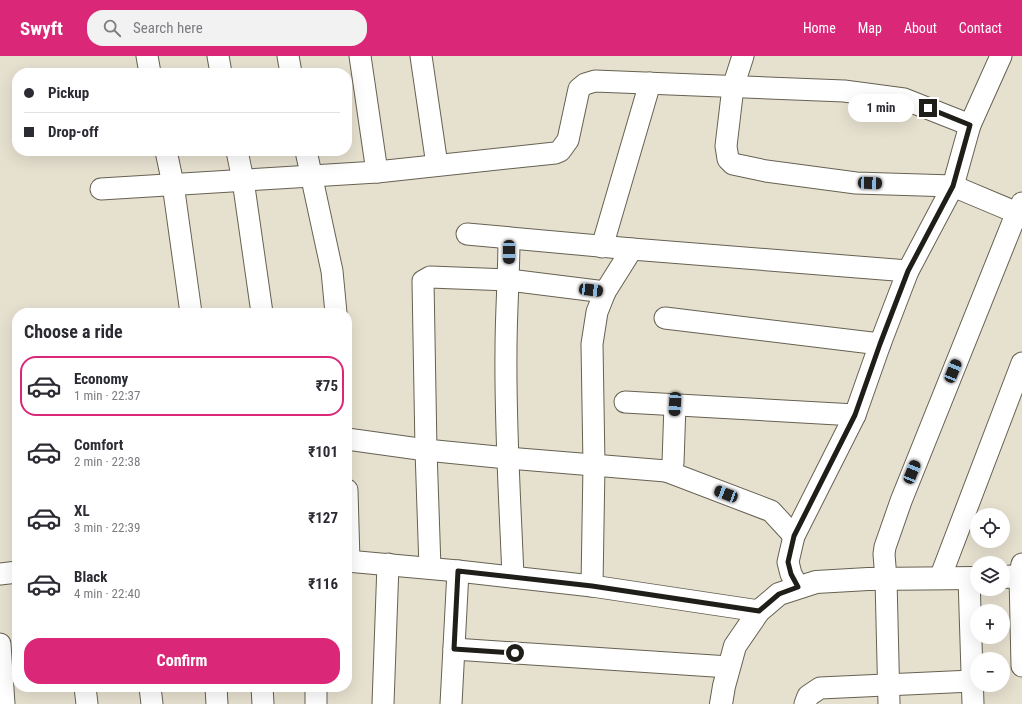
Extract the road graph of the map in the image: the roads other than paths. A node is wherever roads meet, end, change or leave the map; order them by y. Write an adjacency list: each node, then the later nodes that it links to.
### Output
1 (146, 56): 8 (street)
2 (218, 56): 9 (street)
3 (288, 56): 10 (street)
4 (360, 56): 18 (street)
5 (422, 56): 17 (street)
6 (743, 56): 12 (street)
7 (996, 58): 13 (street)
8 (149, 68)
9 (220, 68)
10 (290, 68)
11 (650, 83): 12 (street); 17 (street); 27 (street)
12 (733, 87): 13 (street); 22 (street)
13 (970, 125): 22 (street)
14 (167, 156): 21 (street)
15 (238, 156): 20 (street)
16 (307, 156): 19 (street)
17 (437, 165): 18 (street)
18 (377, 172): 19 (street)
19 (310, 176): 20 (street); 34 (street)
20 (242, 180): 21 (street); 33 (street)
21 (173, 184): 23 (street); 32 (street)
22 (953, 186): 24 (street); 29 (street)
23 (101, 189)
24 (1020, 210): 57 (street)
25 (467, 234): 26 (street)
26 (509, 238): 27 (street); 30 (street)
27 (602, 247): 28 (street)
28 (632, 249): 29 (street); 31 (street)
29 (908, 271): 36 (street)
30 (509, 280): 31 (street); 42 (street); 43 (street)
31 (605, 292): 44 (street)
32 (190, 308)
33 (261, 308)
34 (336, 308)
35 (665, 318): 36 (street)
36 (880, 344): 40 (street)
37 (1022, 363): 55 (street)
38 (625, 402): 39 (street)
39 (675, 404): 40 (street); 45 (street)
40 (855, 415): 46 (street)
41 (352, 439): 42 (street)
42 (426, 450): 43 (street); 49 (street)
43 (507, 458): 44 (street); 54 (street)
44 (594, 465): 45 (street); 58 (street)
45 (666, 471): 46 (street)
46 (794, 536): 59 (street)
47 (352, 561): 48 (street)
48 (388, 564): 49 (street); 81 (street)
49 (430, 568): 50 (street)
50 (458, 571): 54 (street); 63 (street)
51 (12, 573): 53 (street)
52 (1017, 573): 65 (street)
53 (0, 574)
54 (513, 577): 58 (street)
55 (940, 578): 56 (main road); 57 (main road)
56 (970, 578)
57 (886, 579): 59 (main road); 74 (street)
58 (592, 586): 61 (street)
59 (798, 587): 61 (main road)
60 (973, 596): 64 (street)
61 (759, 611): 66 (main road)
62 (0, 644): 75 (street)
63 (454, 649): 66 (street); 82 (street)
64 (972, 652)
65 (1022, 666)
66 (729, 667): 83 (main road)
67 (970, 681): 74 (street)
68 (86, 692): 76 (street)
69 (151, 692): 77 (street)
70 (216, 692): 78 (street)
71 (262, 692): 79 (street)
72 (316, 692): 80 (street)
73 (972, 692): 85 (street)
74 (889, 694): 84 (street)
75 (4, 704)
76 (87, 704)
77 (152, 704)
78 (217, 704)
79 (263, 704)
80 (316, 704)
81 (382, 704)
82 (451, 704)
83 (721, 704)
84 (805, 704)
85 (973, 704)

